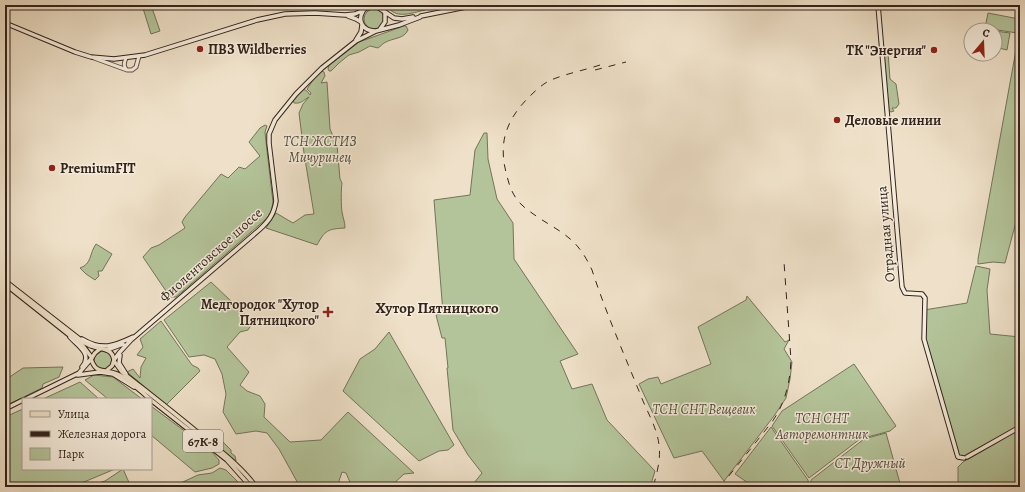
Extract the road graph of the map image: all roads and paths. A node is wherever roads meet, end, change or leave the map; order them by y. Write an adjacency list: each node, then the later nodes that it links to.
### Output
1 (381, 5): 7 (main road)
2 (476, 5): 9 (main road, Фиолентовское шоссе)
3 (878, 5): 40 (main road, Отрадная улица)
4 (963, 5): 5 (street)
5 (988, 5)
6 (367, 7): 7 (main road, Фиолентовское шоссе); 8 (main road); 11 (main road)
7 (383, 11): 9 (main road, Фиолентовское шоссе); 12 (main road)
8 (345, 15): 11 (main road); 14 (main road)
9 (420, 16): 12 (main road, Фиолентовское шоссе)
10 (5, 23): 15 (main road)
11 (361, 23): 12 (main road); 13 (main road)
12 (377, 31): 13 (main road, Фиолентовское шоссе)
13 (356, 40): 22 (main road, Фиолентовское шоссе)
14 (138, 56): 16 (main road); 17 (street)
15 (90, 57): 16 (main road); 17 (street)
16 (126, 58): 17 (street)
17 (127, 70)
18 (5, 280): 21 (main road)
19 (5, 284): 20 (main road)
20 (66, 333): 26 (main road); 33 (main road)
21 (72, 333): 22 (main road); 24 (main road)
22 (137, 335): 23 (main road, Фиолентовское шоссе)
23 (130, 342): 25 (main road, Фиолентовское шоссе); 27 (main road, Фиолентовское шоссе); 32 (main road)
24 (100, 349): 25 (main road); 26 (main road)
25 (107, 350): 27 (main road, 67К-8)
26 (92, 359): 28 (main road); 30 (main road)
27 (114, 361): 29 (main road); 32 (main road, 67К-8)
28 (99, 370): 29 (main road, 67К-8); 30 (main road)
29 (106, 370): 34 (main road, 67К-8)
30 (79, 373): 31 (main road)
31 (75, 375): 33 (main road); 34 (main road)
32 (129, 378): 42 (main road, 67К-8)
33 (66, 379): 35 (main road)
34 (134, 387): 36 (main road, 67К-8)
35 (28, 398)
36 (148, 398)
37 (22, 401): 39 (main road)
38 (152, 402): 41 (main road, 67К-8)
39 (5, 410)
40 (1020, 427)
41 (251, 487)
42 (256, 487)

